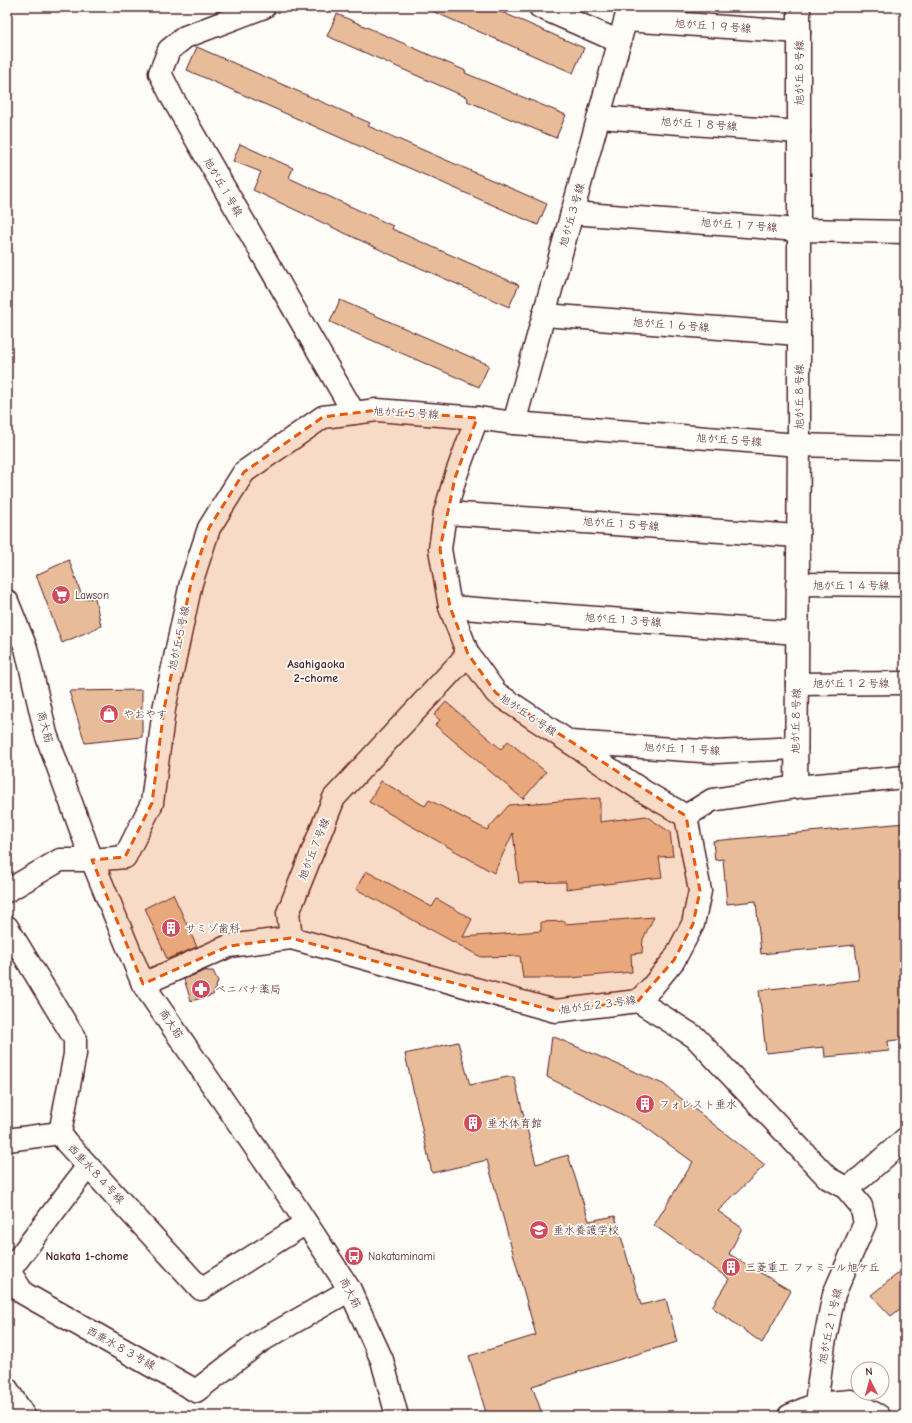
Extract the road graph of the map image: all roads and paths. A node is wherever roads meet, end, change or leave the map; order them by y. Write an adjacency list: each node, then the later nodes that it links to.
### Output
1 (264, 7): 14 (street, 旭が丘１号線)
2 (540, 7): 6 (street)
3 (799, 7): 5 (street, 旭が丘８号線)
4 (628, 13): 5 (street, 旭が丘１９号線); 6 (street, 旭が丘３号線)
5 (799, 32): 8 (street, 旭が丘８号線)
6 (620, 42): 7 (street, 旭が丘３号線)
7 (599, 117): 8 (street, 旭が丘１８号線); 9 (street, 旭が丘３号線)
8 (799, 132): 10 (street, 旭が丘８号線)
9 (572, 213): 10 (street, 旭が丘１７号線); 12 (street, 旭が丘３号線)
10 (799, 230): 11 (street, 旭が丘１７号線); 13 (street, 旭が丘８号線)
11 (905, 232)
12 (544, 315): 13 (street, 旭が丘１６号線); 16 (street, 旭が丘３号線)
13 (798, 334): 17 (street, 旭が丘８号線)
14 (354, 413): 15 (street, 旭が丘５号線); 34 (street, 旭が丘５号線)
15 (477, 418): 16 (street, 旭が丘５号線); 19 (street, 旭が丘６号線)
16 (514, 423): 17 (street, 旭が丘５号線)
17 (798, 445): 18 (street, 旭が丘５号線); 20 (street, 旭が丘８号線)
18 (905, 448)
19 (445, 513): 20 (street, 旭が丘１５号線); 24 (street, 旭が丘６号線)
20 (798, 536): 21 (street, 旭が丘８号線)
21 (797, 584): 22 (street, 旭が丘１４号線); 25 (street, 旭が丘８号線)
22 (905, 585)
23 (7, 601): 34 (street, 商大筋)
24 (450, 606): 25 (street, 旭が丘１３号線); 26 (street, 旭が丘６号線)
25 (797, 633): 28 (street, 旭が丘８号線)
26 (468, 654): 29 (street, 旭が丘６号線); 37 (street, 旭が丘７号線)
27 (905, 683): 28 (street, 旭が丘１２号線)
28 (797, 684): 30 (street, 旭が丘８号線)
29 (568, 742): 30 (street, 旭が丘１１号線); 33 (street, 旭が丘６号線)
30 (796, 748): 32 (street, 旭が丘８号線)
31 (905, 777): 32 (street)
32 (796, 787): 33 (street)
33 (686, 816): 39 (street, 旭が丘２３号線)
34 (92, 860): 35 (street); 38 (street, 商大筋)
35 (7, 891)
36 (7, 927): 40 (street, 西垂水８４号線)
37 (291, 938): 38 (street); 39 (street, 旭が丘２３号線)
38 (143, 984): 45 (street, 商大筋)
39 (638, 1001): 44 (street)
40 (60, 1133): 42 (street); 43 (street, 西垂水８４号線)
41 (905, 1139): 44 (street)
42 (7, 1140)
43 (88, 1166): 45 (street, 西垂水８４号線); 46 (street, 西垂水８３号線)
44 (846, 1188): 48 (street, 旭が丘２１号線)
45 (306, 1223): 46 (street, 商大筋)
46 (350, 1290): 50 (street, 商大筋)
47 (7, 1389): 49 (street)
48 (816, 1404): 51 (street); 52 (street)
49 (24, 1416)
50 (397, 1416)
51 (789, 1416)
52 (879, 1416)

